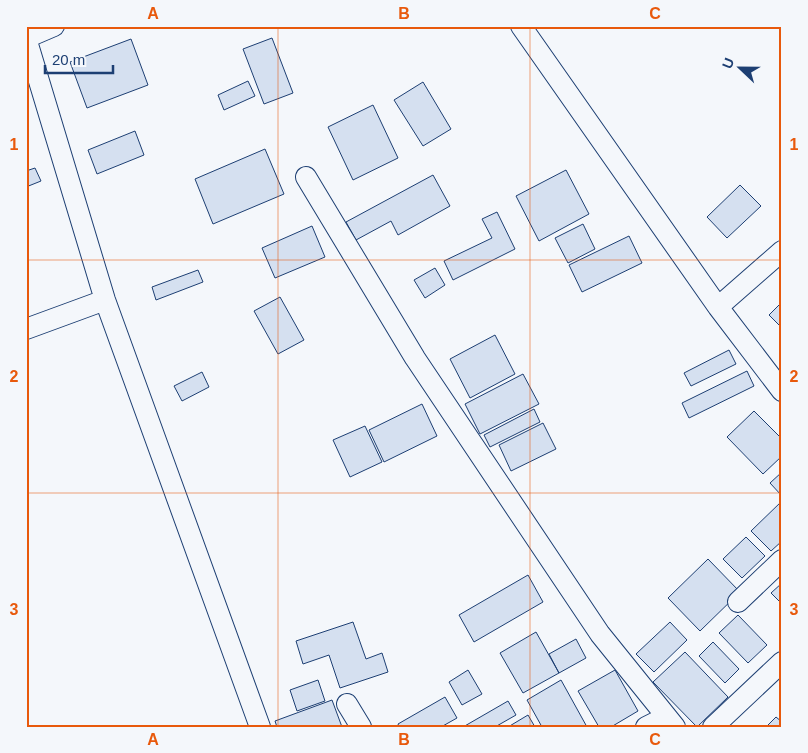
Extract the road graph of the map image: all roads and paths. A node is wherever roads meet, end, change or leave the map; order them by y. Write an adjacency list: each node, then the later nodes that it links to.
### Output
1 (54, 26): 5 (street)
2 (521, 26): 6 (street)
3 (306, 177): 13 (street)
4 (782, 251): 6 (street)
5 (105, 300): 7 (street); 14 (street)
6 (718, 307): 8 (street)
7 (26, 329)
8 (782, 391)
9 (782, 560): 10 (street)
10 (738, 602)
11 (782, 662): 17 (street)
12 (347, 704): 15 (street)
13 (670, 722): 16 (street)
14 (260, 727)
15 (361, 727)
16 (646, 727)
17 (713, 727)

